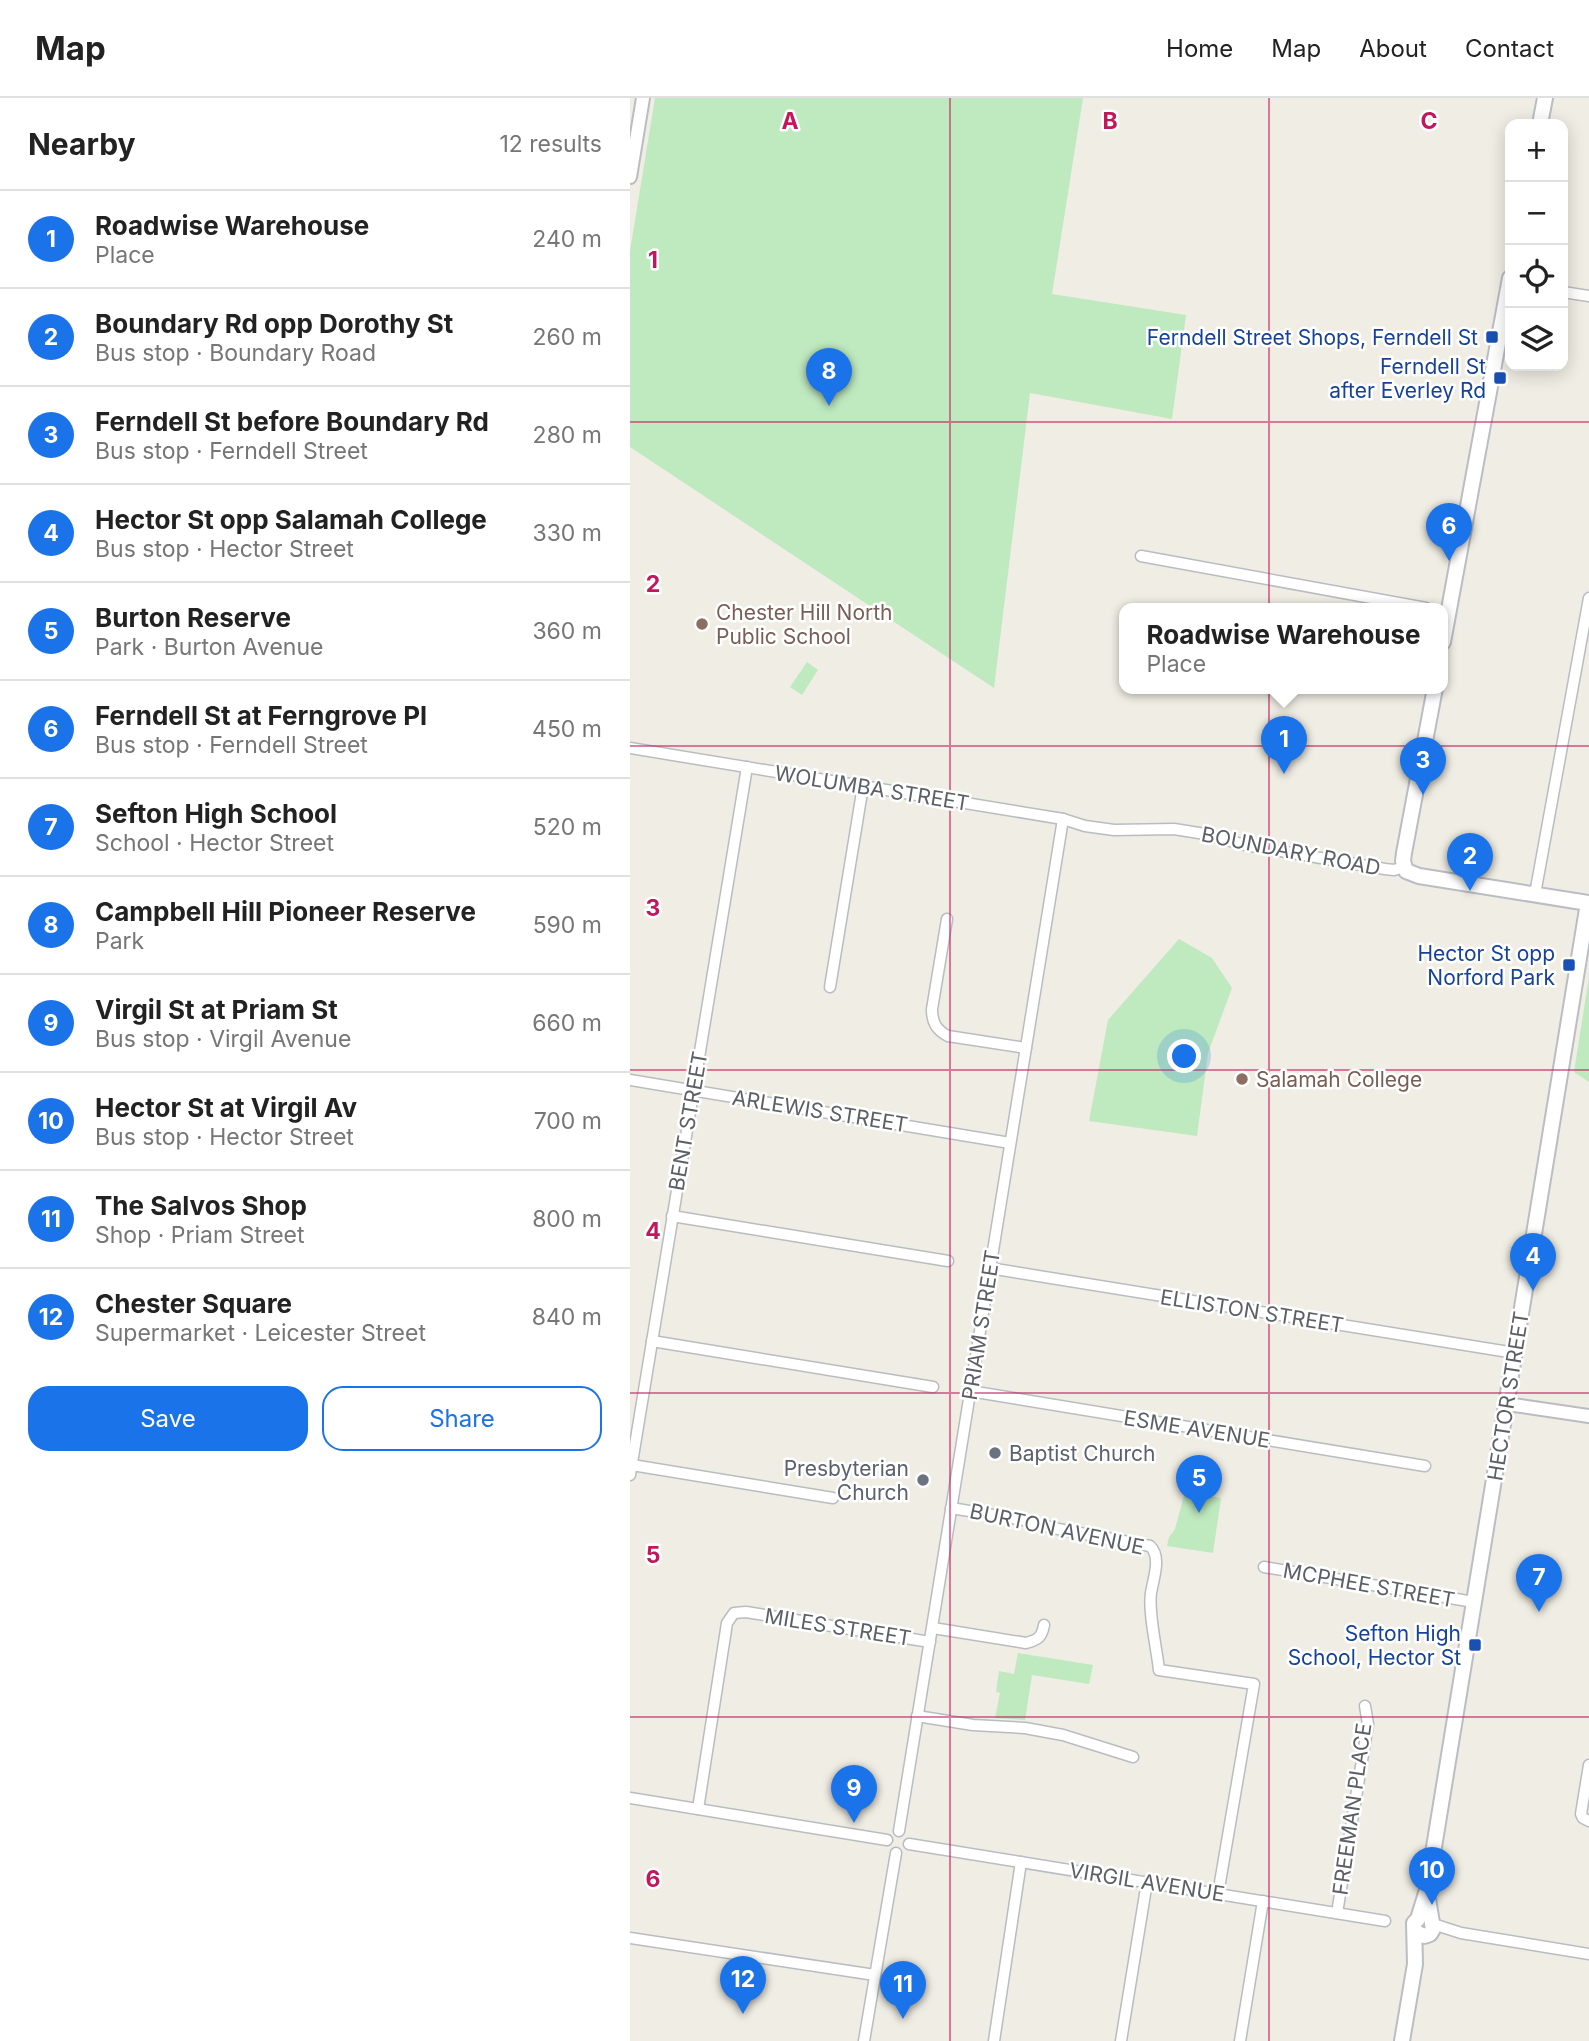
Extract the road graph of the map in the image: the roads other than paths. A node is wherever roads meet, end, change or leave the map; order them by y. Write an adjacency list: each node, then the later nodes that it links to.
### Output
1 (643, 98): 4 (street)
2 (1545, 98): 3 (main road)
3 (1541, 119)
4 (630, 177)
5 (1568, 293): 6 (street)
6 (1589, 296)
7 (1505, 307): 11 (main road)
8 (1141, 556): 10 (street)
9 (1589, 598): 19 (street)
10 (1399, 603)
11 (1448, 603)
12 (1434, 694): 18 (main road)
13 (630, 748): 14 (street, WOLUMBA STREET)
14 (747, 767): 15 (street, WOLUMBA STREET); 25 (street, BENT STREET)
15 (863, 786): 16 (street, WOLUMBA STREET); 22 (street)
16 (1063, 819): 17 (street, WOLUMBA STREET); 23 (street, PRIAM STREET)
17 (1114, 830): 18 (street, BOUNDARY ROAD)
18 (1404, 867): 19 (main road, BOUNDARY ROAD)
19 (1535, 894): 20 (main road, BOUNDARY ROAD)
20 (1588, 903): 31 (main road, HECTOR STREET)
21 (947, 919): 23 (street)
22 (830, 987)
23 (1026, 1048): 26 (street, PRIAM STREET)
24 (630, 1080): 25 (street, ARLEWIS STREET)
25 (694, 1090): 26 (street, ARLEWIS STREET); 27 (street, BENT STREET)
26 (1010, 1143): 29 (street, PRIAM STREET)
27 (672, 1216): 28 (street); 30 (street, BENT STREET)
28 (948, 1261)
29 (989, 1268): 31 (street, ELLISTON STREET); 33 (street, PRIAM STREET)
30 (652, 1341): 32 (street); 37 (street, BENT STREET)
31 (1515, 1353): 34 (main road, HECTOR STREET)
32 (933, 1387)
33 (970, 1391): 36 (street, ESME AVENUE); 39 (street, PRIAM STREET)
34 (1507, 1404): 35 (street); 41 (main road, HECTOR STREET)
35 (1589, 1416)
36 (1424, 1466)
37 (631, 1470): 38 (street)
38 (833, 1499)
39 (951, 1508): 43 (street, PRIAM STREET); 58 (street, BURTON AVENUE)
40 (1264, 1567): 41 (street, MCPHEE STREET)
41 (1474, 1602): 62 (main road, HECTOR STREET)
42 (1044, 1625): 43 (street)
43 (933, 1628): 44 (street, PRIAM STREET)
44 (930, 1642): 46 (street, PRIAM STREET); 50 (street, MILES STREET)
45 (1365, 1706): 60 (street, FREEMAN PLACE)
46 (917, 1716): 47 (street); 52 (street, PRIAM STREET)
47 (1133, 1758)
48 (1589, 1765): 51 (street)
49 (630, 1798): 50 (street)
50 (698, 1809): 53 (street)
51 (1589, 1821)
52 (899, 1831): 53 (street); 54 (street)
53 (887, 1840): 55 (street)
54 (909, 1844): 55 (street); 56 (street, VIRGIL AVENUE)
55 (895, 1853): 65 (street)
56 (1021, 1862): 57 (street, VIRGIL AVENUE); 67 (street)
57 (1147, 1882): 58 (street, VIRGIL AVENUE); 68 (street)
58 (1218, 1894): 59 (street, VIRGIL AVENUE)
59 (1263, 1901): 60 (street, VIRGIL AVENUE); 69 (street)
60 (1337, 1913): 61 (street, VIRGIL AVENUE)
61 (1385, 1921)
62 (1426, 1927): 64 (street); 70 (main road, HECTOR STREET)
63 (630, 1938): 65 (street)
64 (1589, 1954)
65 (874, 1975): 66 (street)
66 (863, 2041)
67 (994, 2041)
68 (1121, 2041)
69 (1240, 2041)
70 (1402, 2041)

